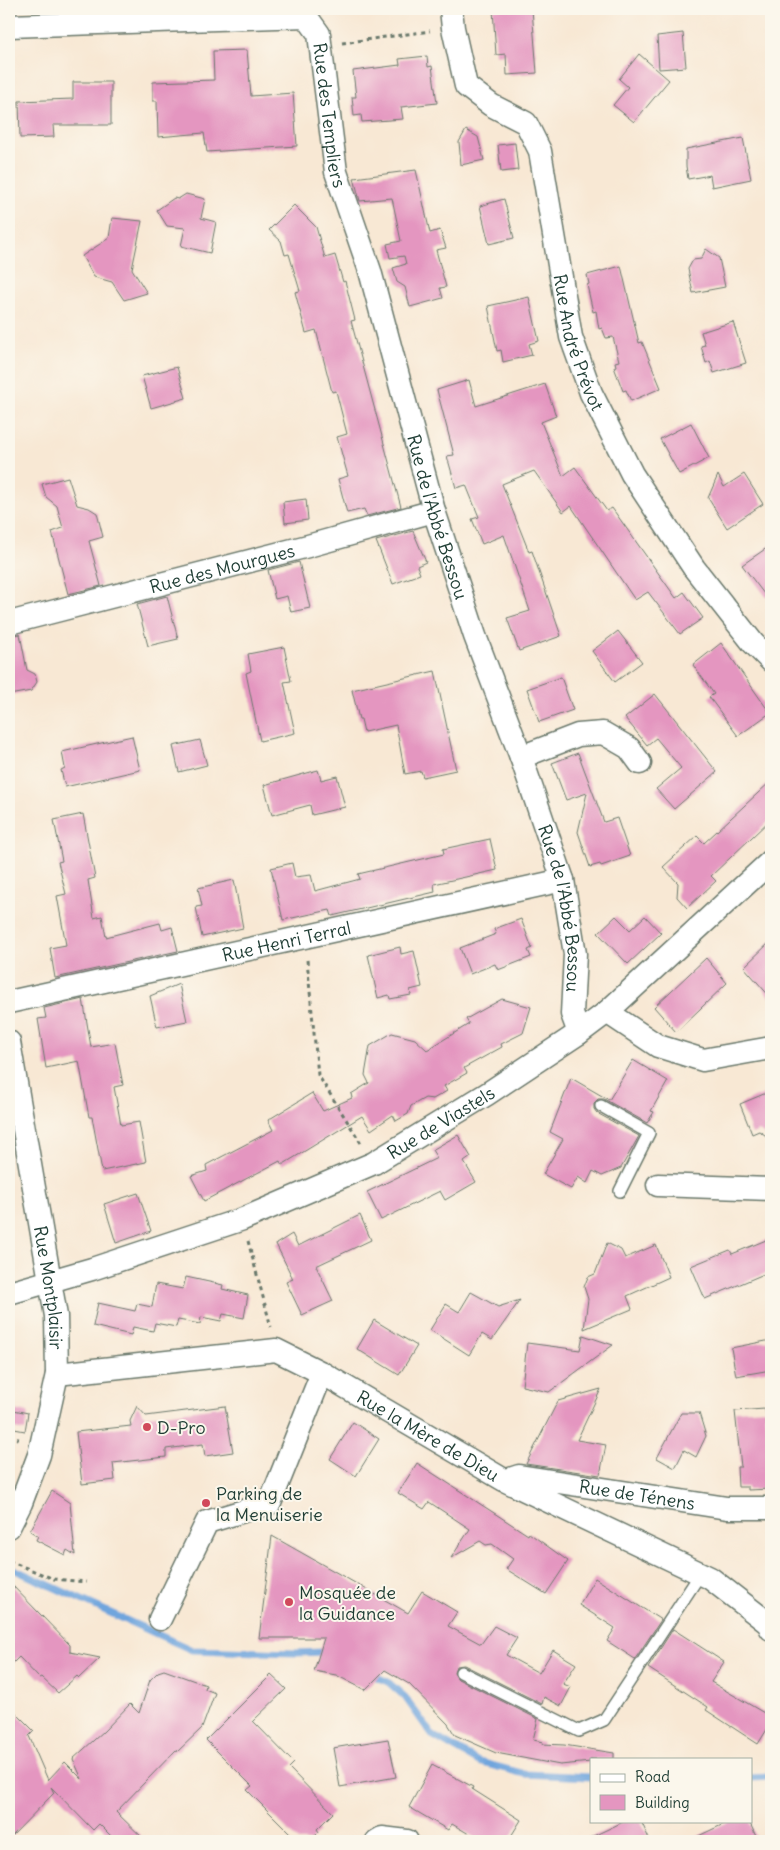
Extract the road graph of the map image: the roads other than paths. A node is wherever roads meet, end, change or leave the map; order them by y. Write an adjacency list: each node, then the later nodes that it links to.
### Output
1 (452, 18): 6 (street, Rue André Prévot)
2 (9, 26): 3 (street, Rue des Templiers)
3 (370, 271): 4 (street, Rue de l'Abbé Bessou)
4 (434, 511): 5 (street, Rue des Mourgues); 7 (street, Rue de l'Abbé Bessou)
5 (9, 623)
6 (771, 661)
7 (521, 757): 8 (street); 10 (street, Rue de l'Abbé Bessou)
8 (640, 763)
9 (771, 861): 12 (street, Rue de Viastels)
10 (563, 880): 11 (street, Rue Henri Terral); 13 (street, Rue de l'Abbé Bessou)
11 (9, 1002)
12 (607, 1012): 13 (street, Rue de Viastels); 15 (street)
13 (579, 1033): 20 (street, Rue de Viastels)
14 (9, 1042): 20 (street, Rue Montplaisir)
15 (771, 1048)
16 (601, 1106): 19 (lane)
17 (658, 1186): 18 (street)
18 (771, 1189)
19 (620, 1191)
20 (50, 1280): 21 (street, Rue de Viastels); 22 (street, Rue Montplaisir)
21 (9, 1293)
22 (57, 1374): 23 (street, Rue la Mère de Dieu); 26 (street, Rue Montplaisir)
23 (322, 1374): 24 (street, Rue la Mère de Dieu); 28 (street)
24 (504, 1480): 25 (street, Rue de Ténens); 27 (street, Rue la Mère de Dieu)
25 (771, 1508)
26 (9, 1527)
27 (700, 1573): 29 (street, Rue la Mère de Dieu); 30 (lane)
28 (160, 1619)
29 (771, 1629)
30 (461, 1672)
31 (377, 1841): 32 (street)
32 (406, 1841)

